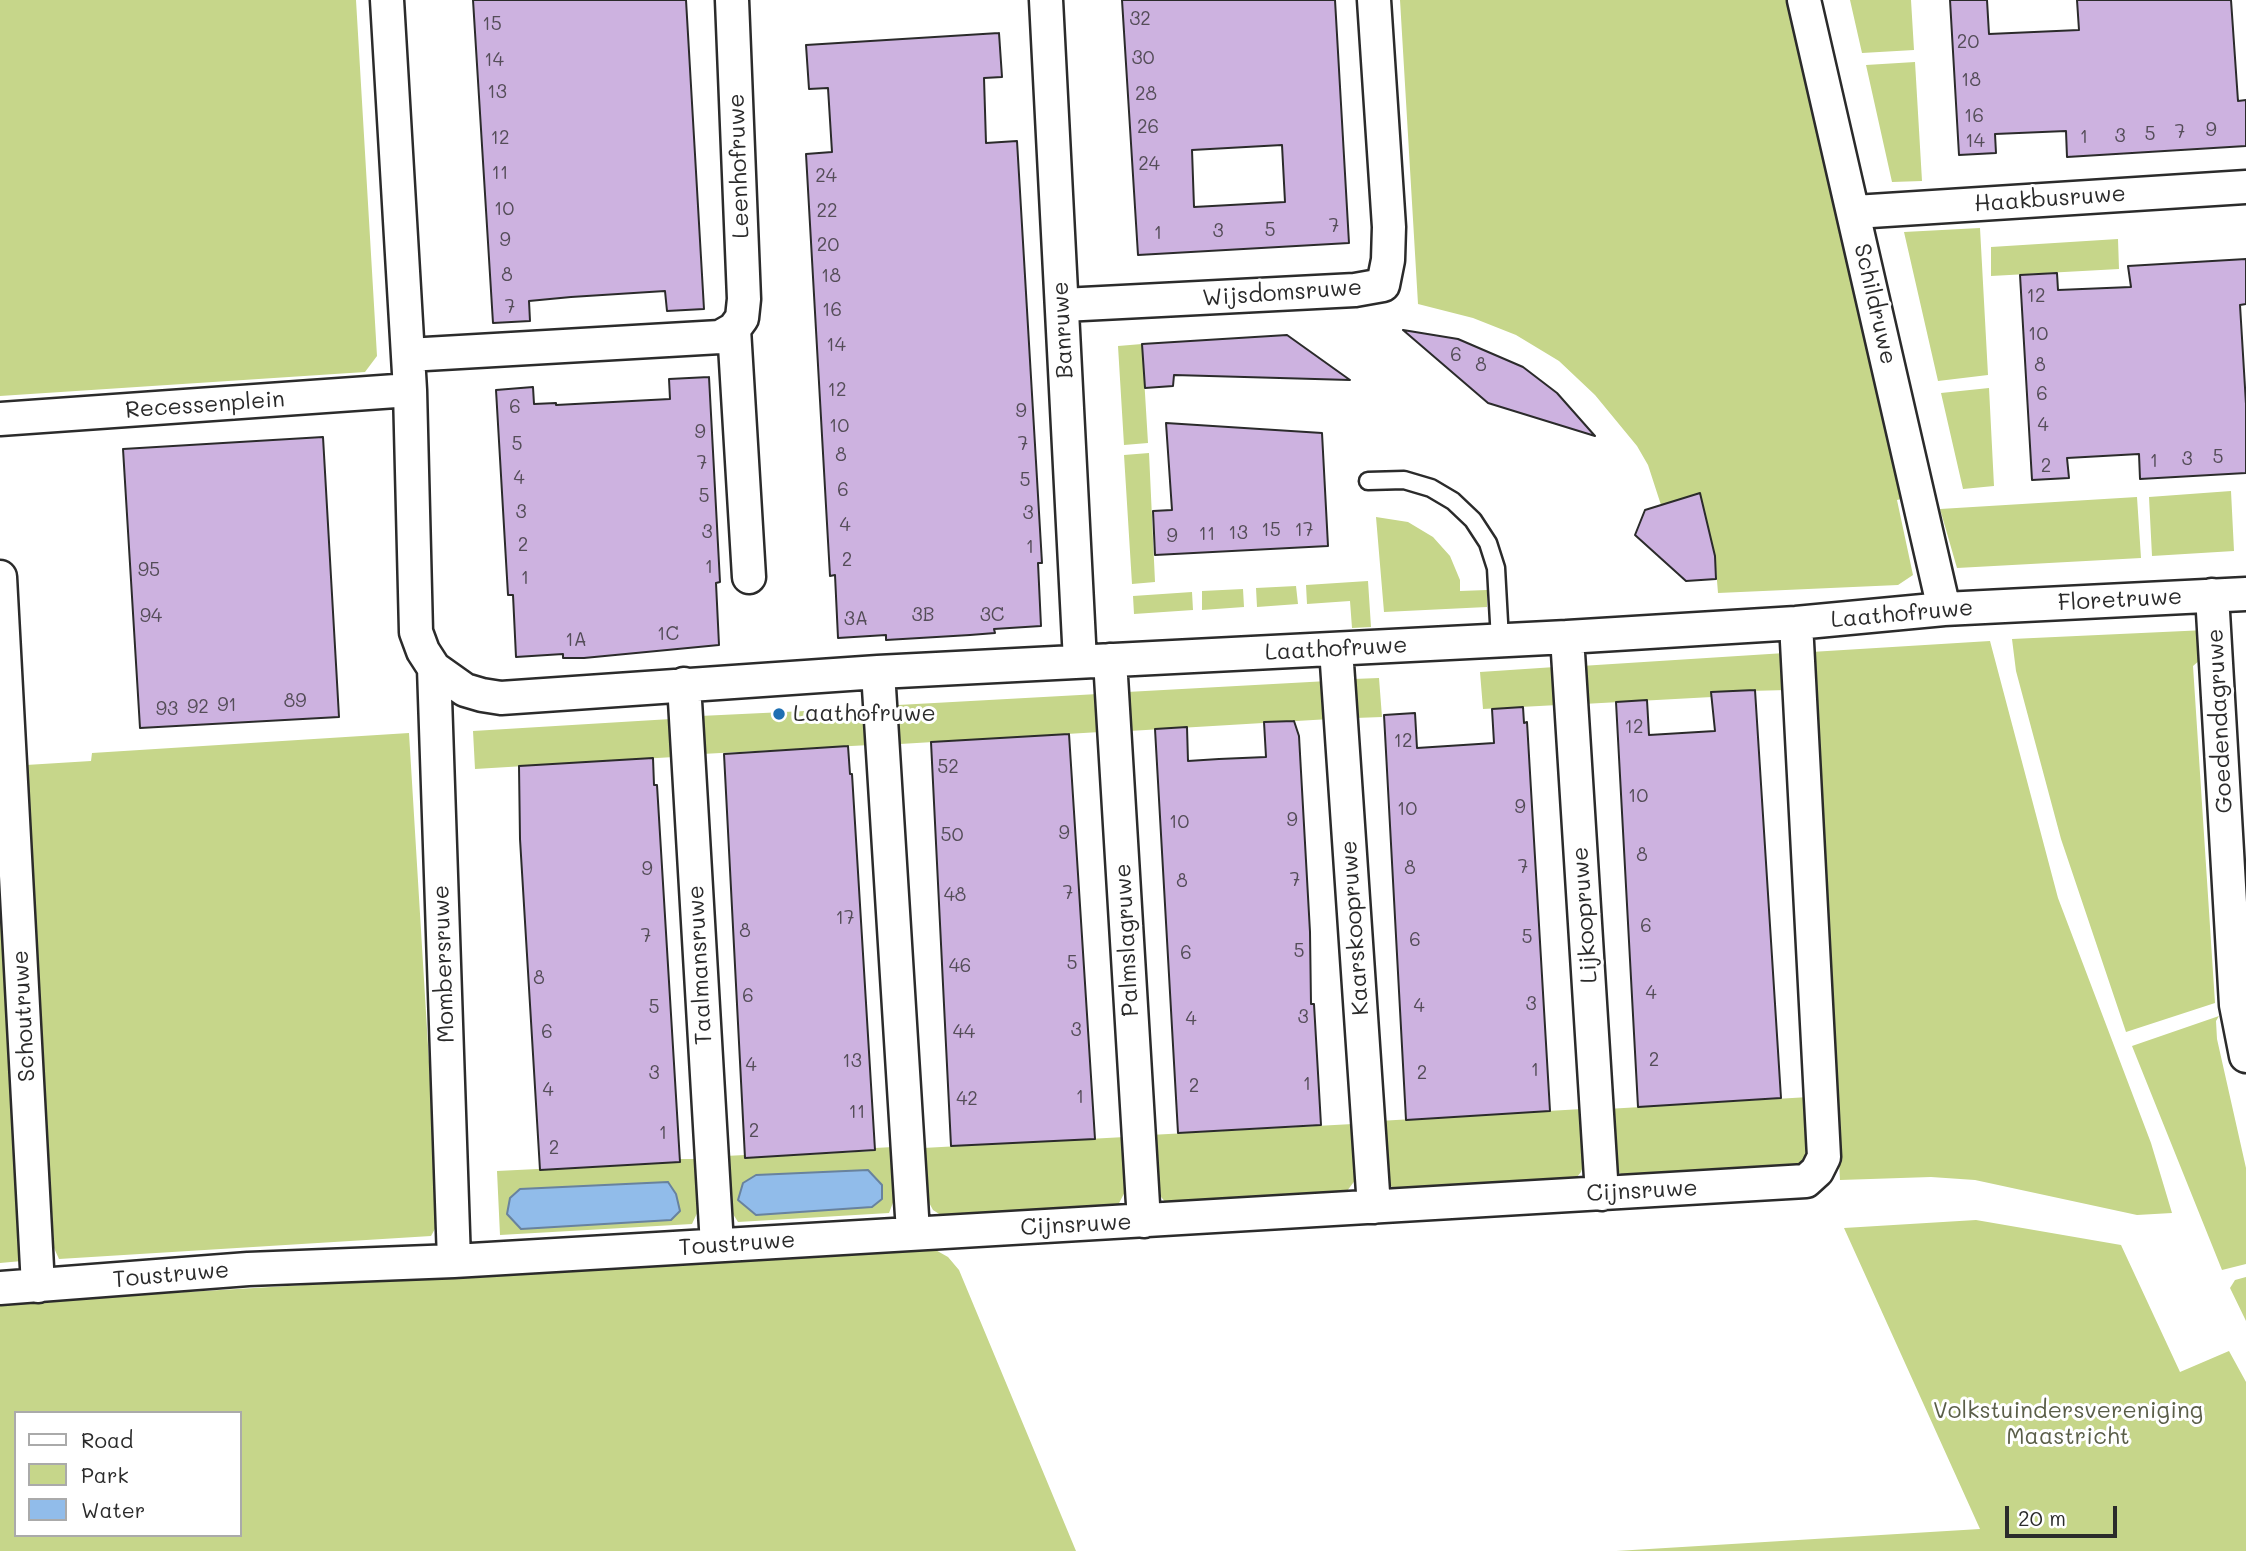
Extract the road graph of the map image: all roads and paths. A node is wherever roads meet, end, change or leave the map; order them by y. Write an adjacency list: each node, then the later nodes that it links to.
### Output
1 (387, 0): 10 (street)
2 (732, 0): 9 (street, Leenhofruwe)
3 (1046, 0): 8 (street, Banruwe)
4 (1374, 0): 8 (street, Wijsdomsruwe)
5 (1804, 0): 7 (street, Schildruwe)
6 (2246, 187): 7 (street, Haakbusruwe)
7 (1855, 212): 19 (street, Schildruwe)
8 (1063, 305): 24 (street, Banruwe)
9 (734, 329): 10 (street); 15 (street, Leenhofruwe)
10 (408, 355): 11 (street)
11 (410, 390): 12 (street, Recessenplein); 25 (street)
12 (0, 419)
13 (1368, 481): 22 (lane)
14 (0, 577): 35 (street, Schoutruwe)
15 (749, 577)
16 (2246, 594): 17 (street, Floretruwe)
17 (2212, 595): 18 (street, Floretruwe); 28 (street, Goedendagruwe)
18 (1994, 607): 19 (street, Laathofruwe)
19 (1944, 609): 20 (street, Laathofruwe)
20 (1796, 623): 21 (street, Laathofruwe); 29 (street, Cijnsruwe)
21 (1567, 637): 22 (street, Laathofruwe); 29 (street, Lijkoopruwe)
22 (1500, 640): 23 (street, Laathofruwe)
23 (1336, 649): 24 (street, Laathofruwe); 30 (street, Kaarskoopruwe)
24 (1095, 660): 26 (street, Laathofruwe); 31 (street, Palmslagruwe)
25 (434, 668): 27 (street, Laathofruwe); 34 (street, Mombersruwe)
26 (878, 672): 27 (street, Laathofruwe); 32 (street)
27 (684, 684): 33 (street, Taalmansruwe)
28 (2246, 1056)
29 (1602, 1194): 30 (street, Cijnsruwe)
30 (1374, 1207): 31 (street, Cijnsruwe)
31 (1144, 1221): 32 (street, Cijnsruwe)
32 (913, 1232): 33 (street, Toustruwe)
33 (717, 1245): 34 (street, Toustruwe)
34 (454, 1261): 35 (street, Toustruwe)
35 (38, 1286): 36 (street, Toustruwe)
36 (0, 1288)

